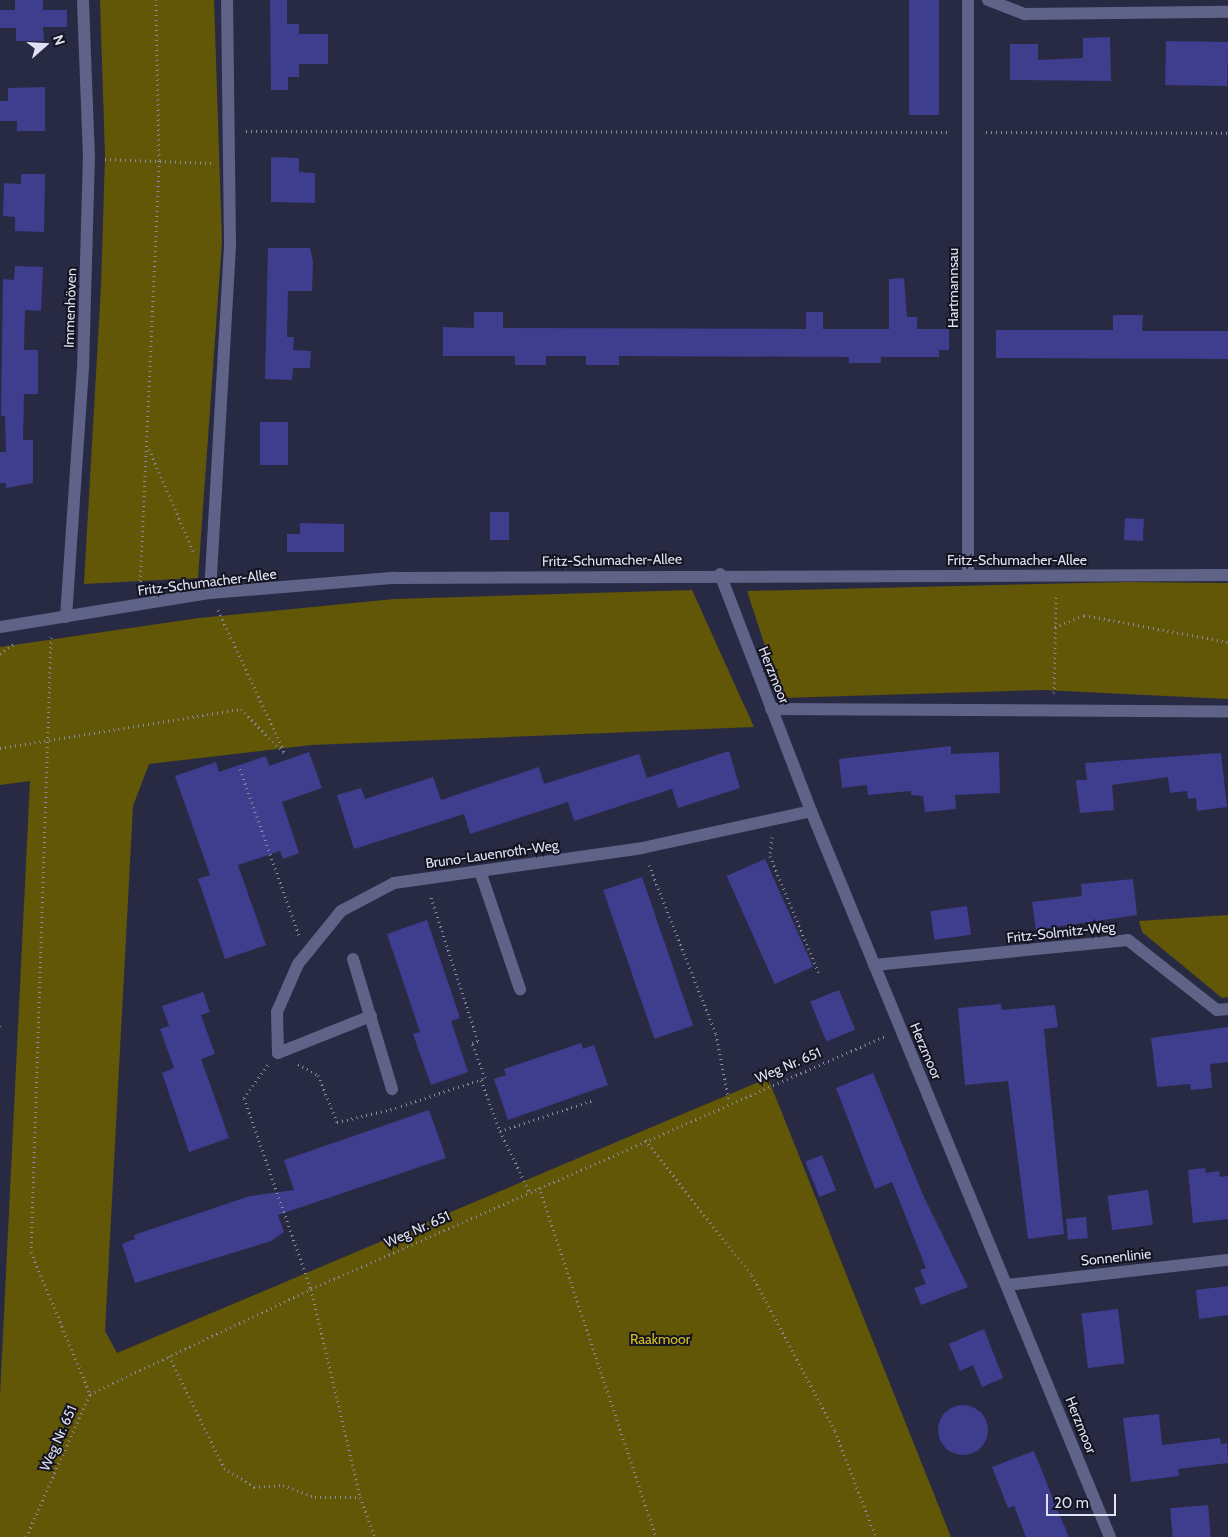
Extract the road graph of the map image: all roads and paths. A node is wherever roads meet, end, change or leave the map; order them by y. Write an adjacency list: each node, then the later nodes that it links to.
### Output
1 (83, 0): 10 (street, Immenhöven)
2 (156, 0): 11 (path)
3 (227, 0): 7 (street)
4 (968, 0): 8 (street, Hartmannsau)
5 (988, 0): 6 (street)
6 (1228, 12)
7 (232, 131): 8 (path); 18 (street)
8 (969, 132): 9 (path); 17 (street, Hartmannsau)
9 (1228, 133)
10 (89, 158): 11 (path); 20 (street, Immenhöven)
11 (159, 160): 12 (path); 13 (path)
12 (219, 163)
13 (148, 447): 18 (path); 19 (path)
14 (720, 574): 17 (street, Fritz-Schumacher-Allee); 18 (street, Fritz-Schumacher-Allee); 25 (street, Herzmoor)
15 (1057, 575): 16 (street, Fritz-Schumacher-Allee); 17 (street, Fritz-Schumacher-Allee); 23 (path)
16 (1228, 575)
17 (968, 576)
18 (210, 591): 19 (street, Fritz-Schumacher-Allee); 28 (path)
19 (139, 605): 20 (street, Fritz-Schumacher-Allee)
20 (66, 617): 21 (street, Fritz-Schumacher-Allee)
21 (52, 619): 22 (street, Fritz-Schumacher-Allee); 28 (path)
22 (0, 627)
23 (1055, 627): 24 (path); 26 (path)
24 (1228, 642)
25 (771, 708): 26 (street); 31 (street, Herzmoor)
26 (1053, 708): 27 (street)
27 (1228, 710)
28 (48, 739): 29 (path); 57 (path)
29 (0, 748)
30 (240, 769): 36 (path)
31 (811, 811): 32 (street, Bruno-Lauenroth-Weg); 38 (street, Herzmoor)
32 (773, 819): 33 (street, Bruno-Lauenroth-Weg); 39 (path)
33 (642, 848): 34 (street, Bruno-Lauenroth-Weg); 48 (path)
34 (480, 871): 35 (street, Bruno-Lauenroth-Weg); 40 (street)
35 (424, 879): 36 (street, Bruno-Lauenroth-Weg); 45 (path)
36 (306, 955): 44 (street, Bruno-Lauenroth-Weg)
37 (353, 959): 42 (street)
38 (874, 965): 41 (street, Fritz-Solmitz-Weg); 43 (street, Herzmoor)
39 (819, 974)
40 (520, 989)
41 (1228, 1009)
42 (370, 1016): 44 (street); 46 (street)
43 (901, 1029): 48 (path, Weg Nr. 651); 54 (street, Herzmoor)
44 (278, 1053): 45 (path); 55 (path)
45 (481, 1080): 49 (path)
46 (392, 1089)
47 (594, 1100): 49 (path)
48 (729, 1102): 50 (path, Weg Nr. 651)
49 (500, 1131): 52 (path)
50 (645, 1140): 51 (path, Weg Nr. 651); 62 (path)
51 (538, 1187): 52 (path, Weg Nr. 651); 61 (path)
52 (529, 1192): 55 (path, Weg Nr. 651)
53 (1228, 1260): 54 (street, Sonnenlinie)
54 (1007, 1285): 63 (street, Herzmoor)
55 (311, 1289): 56 (path, Weg Nr. 651); 58 (path)
56 (169, 1356): 57 (path, Weg Nr. 651); 58 (path)
57 (90, 1394): 59 (path, Weg Nr. 651)
58 (360, 1497): 60 (path)
59 (26, 1537)
60 (375, 1537)
61 (656, 1537)
62 (876, 1537)
63 (1110, 1537)

